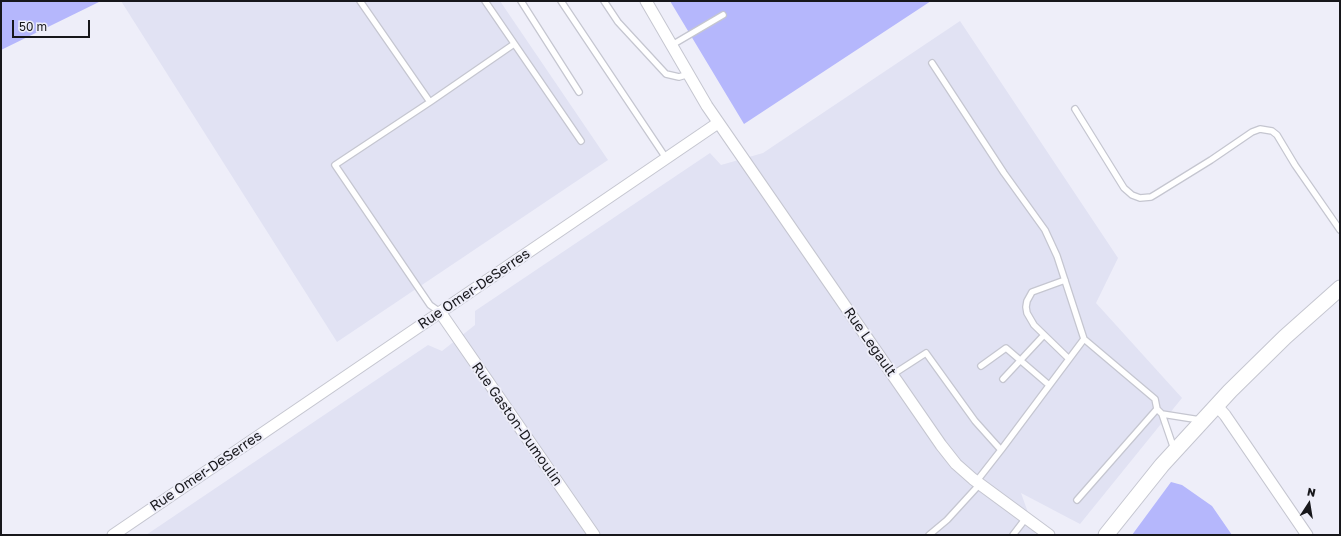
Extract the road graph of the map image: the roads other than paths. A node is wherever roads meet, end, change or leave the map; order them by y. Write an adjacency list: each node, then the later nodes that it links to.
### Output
1 (360, 1): 13 (lane)
2 (484, 1): 8 (lane)
3 (521, 1): 12 (lane)
4 (561, 1): 17 (lane)
5 (604, 1): 11 (lane)
6 (646, 1): 9 (street)
7 (723, 15): 9 (lane)
8 (514, 44): 13 (lane); 16 (lane)
9 (672, 45): 11 (street)
10 (932, 63): 19 (lane)
11 (689, 74): 15 (street)
12 (579, 92)
13 (430, 102): 21 (lane)
14 (1075, 109): 18 (lane)
15 (718, 123): 17 (street, Rue Omer-DeSerres); 27 (street, Rue Legault)
16 (581, 141)
17 (666, 158): 21 (street, Rue Omer-DeSerres)
18 (1340, 230)
19 (1065, 280): 22 (lane); 23 (lane)
20 (1340, 288): 30 (street)
21 (440, 312): 39 (street, Rue Omer-DeSerres); 40 (street, Rue Gaston-Dumoulin)
22 (1044, 335): 24 (lane); 25 (lane)
23 (1084, 339): 24 (lane); 31 (lane)
24 (1069, 359): 29 (lane)
25 (1020, 361): 26 (lane); 28 (lane); 29 (lane)
26 (981, 366)
27 (892, 375): 34 (lane); 36 (street, Rue Legault)
28 (1003, 379)
29 (1049, 386): 34 (lane)
30 (1216, 405): 33 (street); 45 (street)
31 (1157, 410): 32 (lane); 37 (lane)
32 (1162, 414): 33 (lane); 35 (lane)
33 (1202, 420): 35 (street)
34 (1001, 450): 36 (lane)
35 (1175, 451): 44 (street)
36 (978, 483): 38 (street, Rue Legault); 41 (lane)
37 (1077, 500)
38 (1026, 518): 42 (lane); 43 (street, Rue Legault)
39 (113, 535)
40 (594, 535)
41 (929, 535)
42 (1013, 535)
43 (1050, 535)
44 (1106, 535)
45 (1308, 535)

